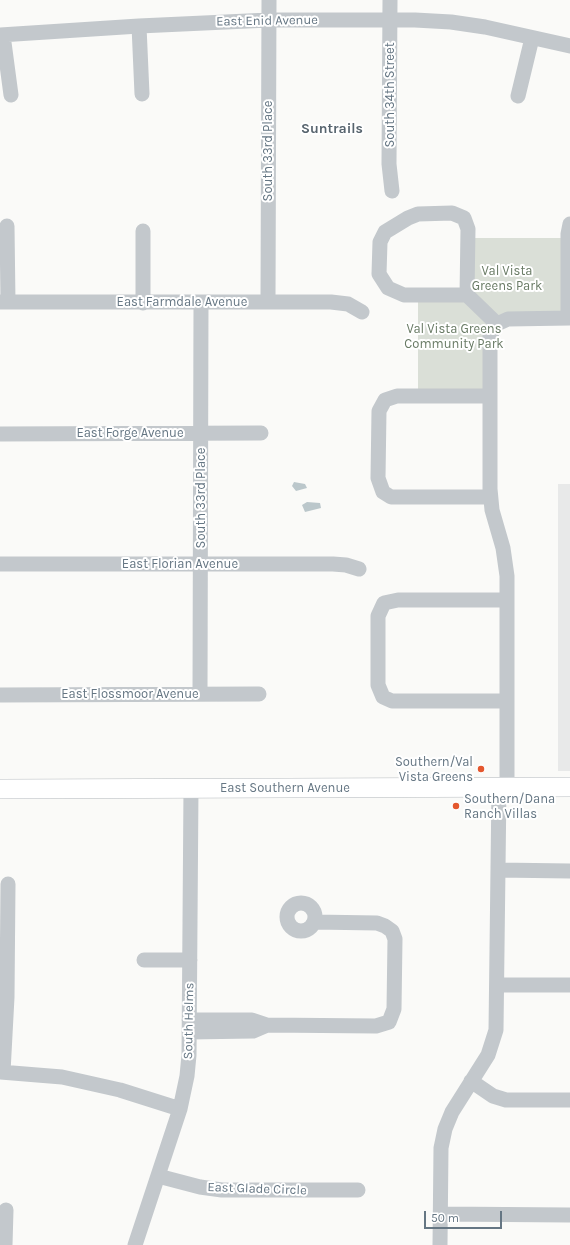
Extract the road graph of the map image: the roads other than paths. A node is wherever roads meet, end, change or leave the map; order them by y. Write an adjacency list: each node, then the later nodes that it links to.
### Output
1 (269, 0): 3 (street, South 33rd Place)
2 (390, 0): 4 (street, South 34th Street)
3 (269, 20): 4 (street, East Enid Avenue); 5 (street, East Enid Avenue); 19 (street, South 33rd Place)
4 (390, 20): 7 (street, East Enid Avenue); 12 (street, South 34th Street)
5 (139, 26): 6 (street, East Enid Avenue); 9 (street)
6 (1, 35): 10 (street)
7 (532, 38): 8 (street, East Enid Avenue); 11 (street)
8 (570, 46)
9 (142, 94)
10 (11, 95)
11 (518, 96)
12 (392, 191)
13 (570, 224): 22 (street)
14 (7, 226): 17 (street)
15 (143, 231): 20 (street)
16 (467, 295): 16 (street); 23 (street)
17 (4, 302): 20 (street, East Farmdale Avenue)
18 (201, 302): 19 (street, East Farmdale Avenue); 20 (street, East Farmdale Avenue); 25 (street, South 33rd Place)
19 (268, 302): 21 (street, East Farmdale Avenue)
20 (143, 303)
21 (362, 312)
22 (569, 318): 23 (street)
23 (497, 324): 24 (street)
24 (489, 396): 28 (street); 28 (street)
25 (201, 433): 26 (street, East Forge Avenue); 27 (street, East Forge Avenue); 30 (street, South 33rd Place)
26 (261, 433)
27 (0, 434)
28 (490, 497): 32 (street)
29 (0, 564): 30 (street, East Florian Avenue)
30 (200, 564): 31 (street, East Florian Avenue); 33 (street, South 33rd Place)
31 (359, 569)
32 (507, 600): 36 (street); 36 (street)
33 (200, 694): 34 (street, East Flossmoor Avenue); 35 (street, East Flossmoor Avenue)
34 (259, 694)
35 (0, 695)
36 (507, 701): 37 (street)
37 (503, 787): 38 (main road, East Southern Avenue); 39 (main road, East Southern Avenue); 41 (street)
38 (570, 787)
39 (191, 788): 40 (main road, East Southern Avenue); 46 (street, South Helms)
40 (0, 789)
41 (498, 870): 42 (street); 47 (street)
42 (570, 871)
43 (8, 884): 50 (street)
44 (314, 922): 49 (street)
45 (144, 960): 46 (street)
46 (190, 960): 49 (street, South Helms)
47 (497, 985): 48 (street); 51 (street)
48 (570, 985)
49 (189, 1026): 53 (street, South Helms)
50 (2, 1072): 53 (street)
51 (471, 1081): 52 (street); 57 (street)
52 (570, 1100)
53 (180, 1109): 54 (street, South Helms)
54 (158, 1176): 55 (street, East Glade Circle); 60 (street, South Helms)
55 (358, 1190)
56 (6, 1210): 59 (street)
57 (440, 1214): 58 (street); 61 (street)
58 (570, 1215)
59 (5, 1245)
60 (135, 1245)
61 (440, 1245)

